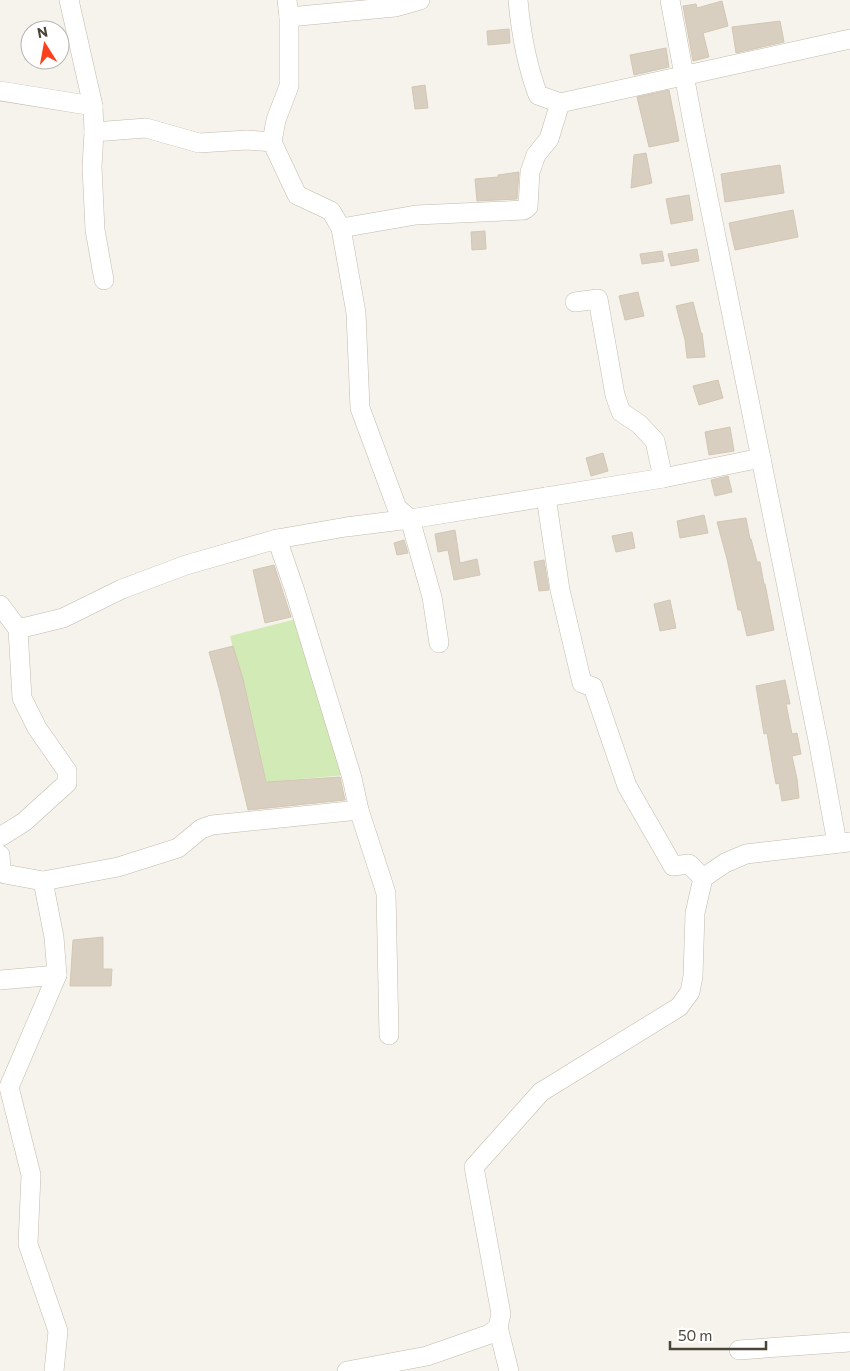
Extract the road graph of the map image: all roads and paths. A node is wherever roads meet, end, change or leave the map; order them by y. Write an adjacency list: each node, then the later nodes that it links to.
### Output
1 (70, 0): 10 (street)
2 (420, 0): 5 (street)
3 (518, 0): 9 (street)
4 (674, 1): 7 (street)
5 (288, 8): 12 (street)
6 (850, 39): 7 (street)
7 (684, 76): 9 (street); 16 (street)
8 (0, 91): 10 (street)
9 (560, 103): 13 (street)
10 (92, 106): 11 (street)
11 (94, 132): 12 (street); 14 (street)
12 (272, 142): 13 (street)
13 (341, 228): 19 (street)
14 (104, 280)
15 (575, 302): 17 (street)
16 (761, 458): 17 (street); 26 (street)
17 (663, 478): 18 (street)
18 (546, 497): 19 (street); 28 (street)
19 (410, 519): 20 (street); 23 (street)
20 (277, 538): 22 (street); 24 (street)
21 (0, 605): 22 (street)
22 (18, 629): 25 (street)
23 (439, 643)
24 (359, 810): 29 (street); 32 (street)
25 (0, 837)
26 (843, 843): 28 (street)
27 (0, 855): 29 (street)
28 (703, 878): 33 (street)
29 (43, 881): 30 (street)
30 (57, 975): 31 (street); 36 (street)
31 (0, 980)
32 (390, 1035)
33 (498, 1327): 37 (street); 38 (street)
34 (850, 1342): 35 (street)
35 (739, 1350)
36 (54, 1371)
37 (347, 1371)
38 (509, 1371)

